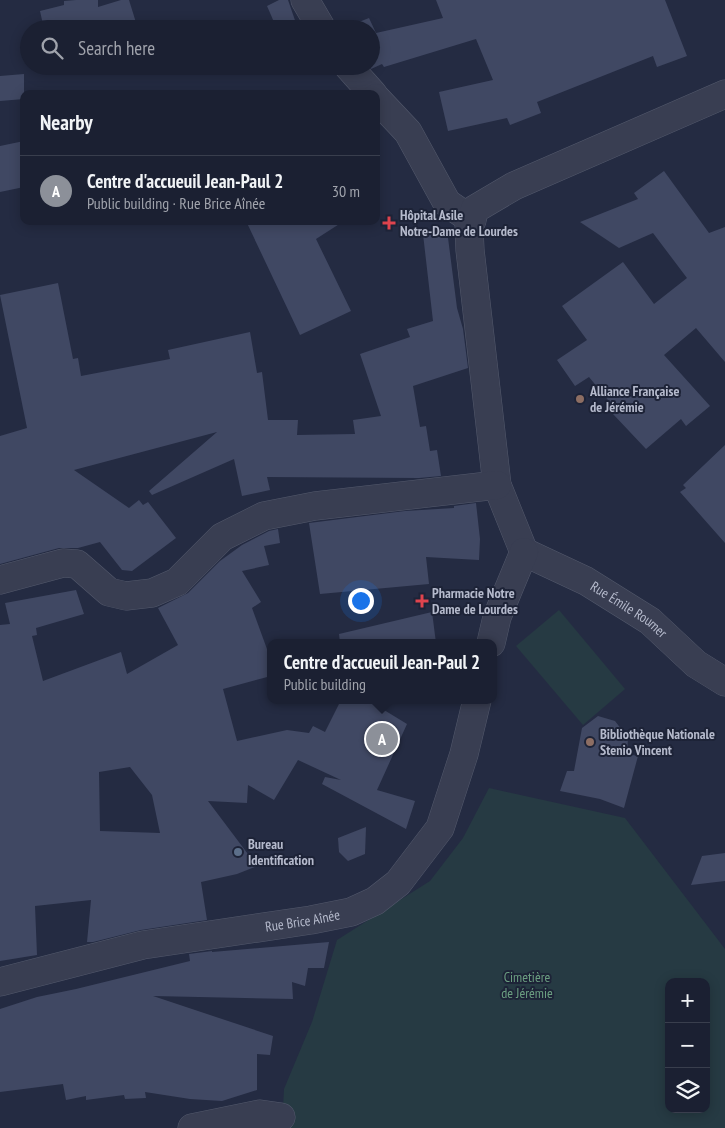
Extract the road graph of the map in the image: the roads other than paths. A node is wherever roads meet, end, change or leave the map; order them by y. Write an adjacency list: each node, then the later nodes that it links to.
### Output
1 (305, 0): 2 (street)
2 (317, 20)
3 (356, 75): 4 (street)
4 (369, 90)
5 (725, 94): 7 (street)
6 (380, 102): 7 (street)
7 (472, 220): 8 (street)
8 (497, 485): 9 (street); 10 (street)
9 (524, 552): 11 (street); 12 (street, Rue Émile Roumer)
10 (0, 580)
11 (492, 639)
12 (725, 682)
13 (476, 704): 14 (street, Rue Brice Aînée)
14 (0, 982)
15 (281, 1117): 16 (street)
16 (192, 1128)

